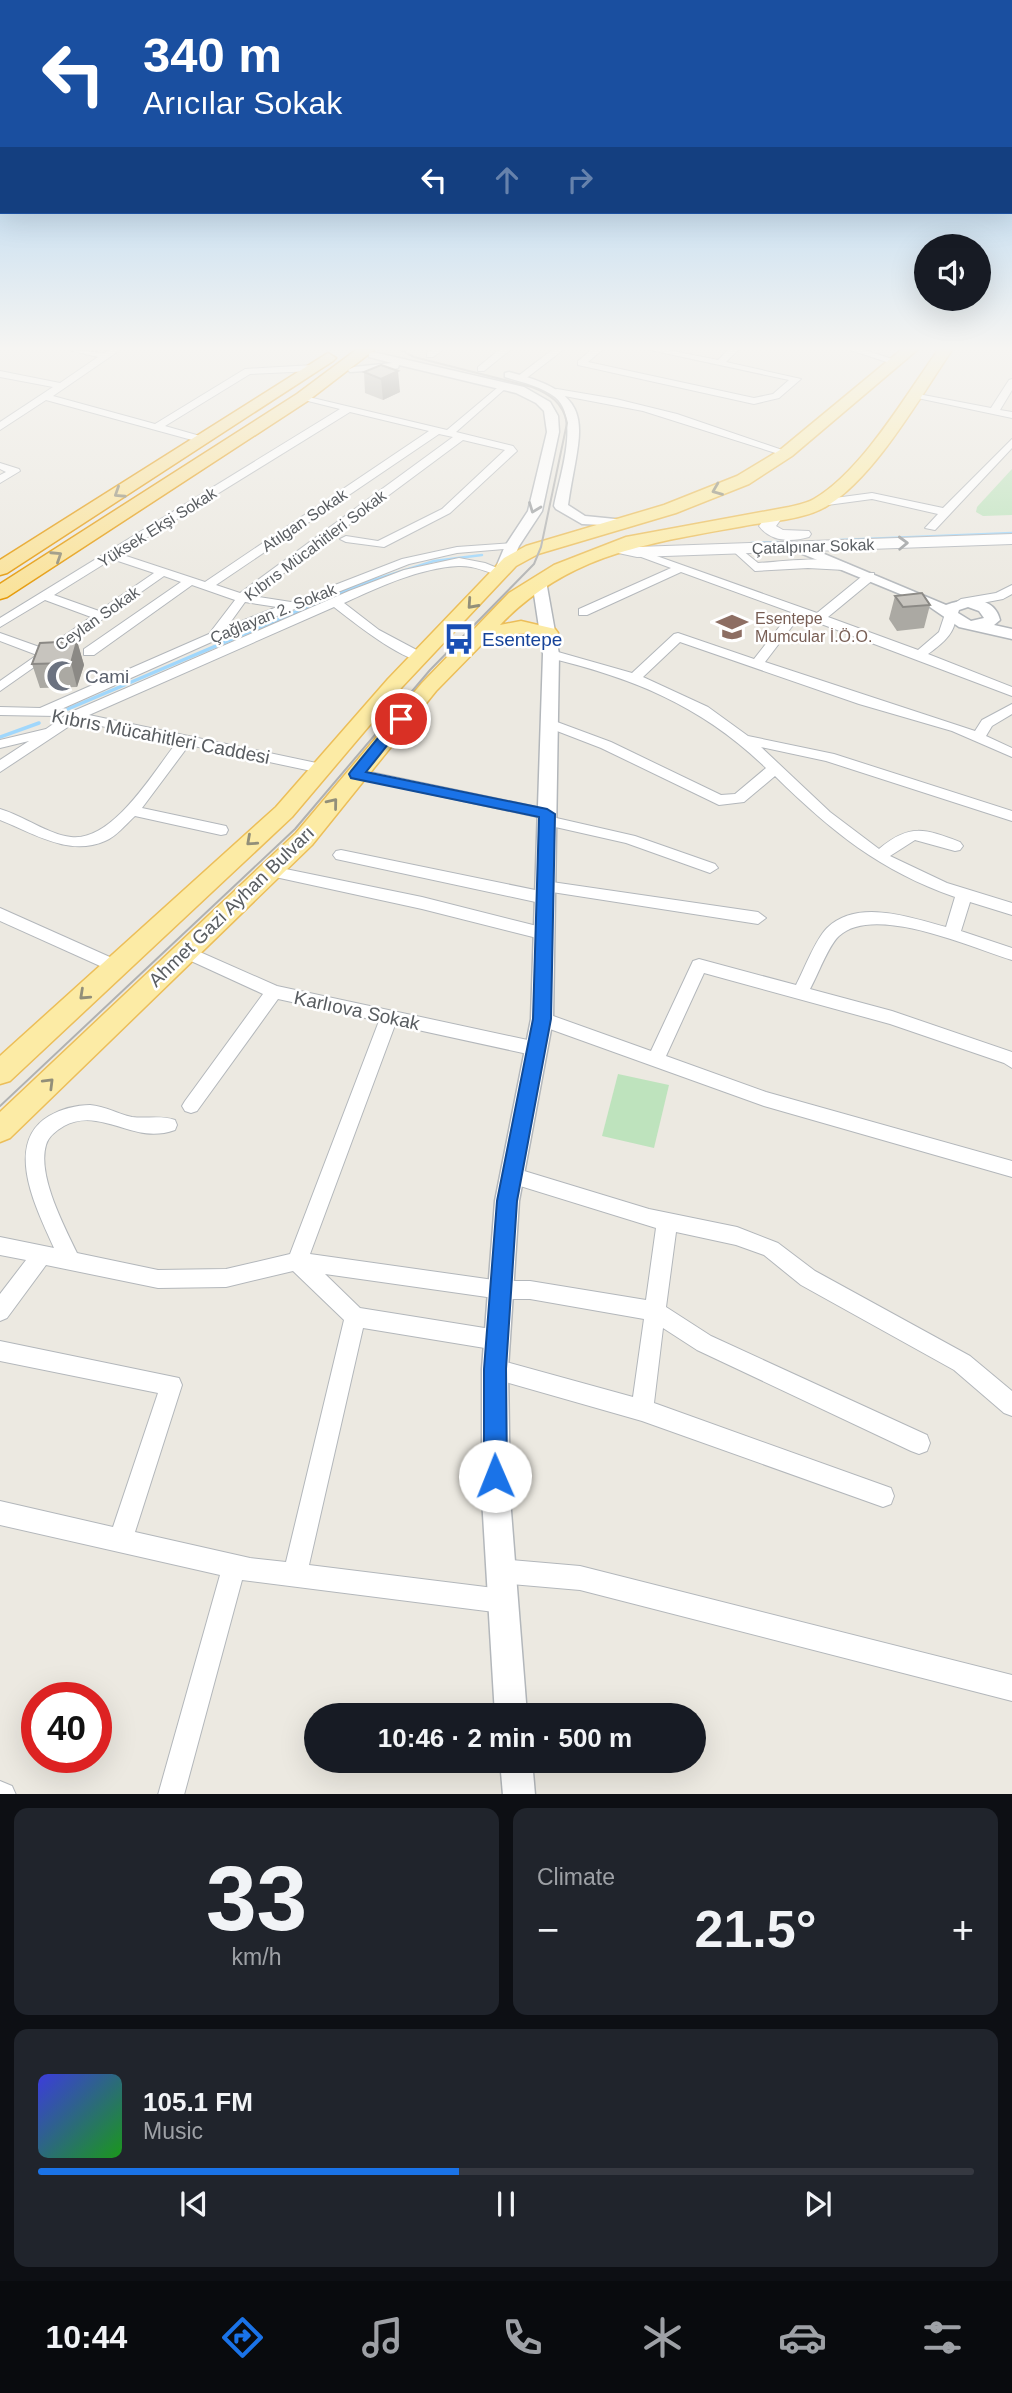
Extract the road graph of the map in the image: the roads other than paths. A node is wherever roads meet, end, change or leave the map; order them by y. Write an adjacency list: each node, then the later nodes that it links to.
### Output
1 (181, 434): 13 (street)
2 (212, 434): 13 (highway)
3 (246, 434): 45 (highway, one-way to 3)
4 (307, 434): 34 (street, Yüksek Ekşi Sokak)
5 (448, 434): 43 (street, Atılgan Sokak)
6 (448, 434): 48 (street, Kıbrıs Mücahitleri Sokak)
7 (452, 434): 26 (street)
8 (551, 434): 28 (street, one-way to 28)
9 (573, 434): 21 (street)
10 (730, 434): 15 (street)
11 (809, 434): 15 (main road, Ahmet Gazi Ayhan Bulvarı)
12 (884, 434): 18 (main road, Ahmet Gazi Ayhan Bulvarı)
13 (203, 440): 36 (highway, one-way to 36)
14 (1012, 442): 19 (street)
15 (786, 453): 21 (main road, Ahmet Gazi Ayhan Bulvarı, one-way to 21)
16 (0, 467): 17 (street)
17 (0, 480)
18 (820, 503): 19 (street); 20 (main road, Ahmet Gazi Ayhan Bulvarı)
19 (945, 512): 23 (street)
20 (776, 515): 23 (main road, Çatalpınar Sokak); 25 (main road, Ahmet Gazi Ayhan Bulvarı)
21 (626, 522): 24 (main road, Ahmet Gazi Ayhan Bulvarı); 25 (main road)
22 (1012, 524): 23 (main road, Çatalpınar Sokak)
23 (930, 528)
24 (591, 532): 30 (main road); 38 (main road, Ahmet Gazi Ayhan Bulvarı); 42 (main road)
25 (669, 532): 30 (main road, Ahmet Gazi Ayhan Bulvarı)
26 (346, 539)
27 (1012, 539): 29 (main road, Çatalpınar Sokak, one-way to 27)
28 (512, 546): 38 (street); 50 (street, Çağlayan 2. Sokak)
29 (828, 546): 31 (main road, Çatalpınar Sokak); 51 (street)
30 (615, 547): 33 (main road, Çatalpınar Sokak); 42 (main road, Ahmet Gazi Ayhan Bulvarı)
31 (798, 547): 32 (main road, Çatalpınar Sokak); 35 (street)
32 (737, 549): 33 (main road, Çatalpınar Sokak); 35 (street)
33 (637, 552): 37 (street)
34 (111, 555): 39 (street); 46 (street, Yüksek Ekşi Sokak)
35 (845, 566): 40 (street)
36 (2, 567)
37 (681, 568): 53 (street); 54 (street)
38 (501, 572): 42 (main road); 49 (street, Çağlayan 2. Sokak); 69 (main road, Ahmet Gazi Ayhan Bulvarı, one-way to 69)
39 (161, 573): 41 (street); 55 (street, Ceylan Sokak)
40 (870, 576): 51 (street); 56 (street)
41 (189, 582): 43 (street); 66 (street)
42 (534, 584): 61 (main road, Ahmet Gazi Ayhan Bulvarı); 65 (street)
43 (205, 587): 48 (street)
44 (1012, 589): 47 (street)
45 (0, 593)
46 (42, 595): 55 (street); 57 (street, Yüksek Ekşi Sokak)
47 (999, 596): 51 (street); 52 (street)
48 (242, 598): 50 (street); 64 (street, Kıbrıs Mücahitleri Sokak)
49 (335, 602): 69 (street); 77 (street, Çağlayan 2. Sokak)
50 (291, 605): 64 (street, Çağlayan 2. Sokak)
51 (956, 609): 52 (street); 59 (street); 62 (street)
52 (987, 609): 58 (street); 59 (street)
53 (583, 612)
54 (797, 612): 56 (street); 70 (street)
55 (100, 616): 67 (street, Ceylan Sokak)
56 (818, 619): 68 (street)
57 (0, 623)
58 (1012, 624)
59 (978, 626): 60 (street); 62 (street)
60 (1012, 634)
61 (479, 635): 65 (main road); 88 (main road, Ahmet Gazi Ayhan Bulvarı)
62 (944, 635): 68 (street)
63 (0, 637): 67 (street)
64 (212, 637): 75 (street, Çağlayan 2. Sokak)
65 (549, 638): 71 (street); 78 (street)
66 (89, 652)
67 (46, 654): 72 (street, Ceylan Sokak)
68 (919, 656): 73 (street)
69 (421, 658): 86 (main road, Ahmet Gazi Ayhan Bulvarı)
70 (757, 665): 71 (street); 80 (street)
71 (635, 678): 82 (street)
72 (0, 687)
73 (1012, 692)
74 (0, 711): 75 (street, Kıbrıs Mücahitleri Caddesi)
75 (43, 712): 77 (street, Kıbrıs Mücahitleri Caddesi)
76 (1009, 712): 80 (street)
77 (75, 716): 79 (street, Çağlayan 2. Sokak); 81 (street, Kıbrıs Mücahitleri Caddesi)
78 (549, 723): 87 (street); 91 (street)
79 (55, 729): 83 (street); 85 (street, Çağlayan 2. Sokak)
80 (979, 737): 84 (street)
81 (186, 739): 86 (street, Kıbrıs Mücahitleri Caddesi); 89 (street)
82 (746, 740): 87 (street); 92 (street)
83 (0, 744)
84 (1012, 753)
85 (0, 767)
86 (321, 768): 108 (main road, Ahmet Gazi Ayhan Bulvarı, one-way to 108)
87 (775, 768): 96 (street)
88 (356, 774): 91 (street); 98 (main road, Ahmet Gazi Ayhan Bulvarı, one-way to 88)
89 (132, 811): 90 (street); 93 (street)
90 (0, 814)
91 (547, 817): 97 (street); 99 (street)
92 (1012, 817)
93 (220, 830)
94 (955, 846): 96 (street)
95 (341, 855): 99 (street)
96 (880, 858): 100 (street)
97 (710, 869)
98 (271, 870): 104 (street); 106 (main road, Ahmet Gazi Ayhan Bulvarı)
99 (545, 892): 103 (street); 104 (street)
100 (964, 894): 101 (street); 105 (street)
101 (1012, 909)
102 (0, 914): 108 (street)
103 (758, 918)
104 (545, 934): 112 (street)
105 (952, 934): 107 (street); 110 (street)
106 (184, 951): 109 (street, Karlıova Sokak); 119 (main road, Ahmet Gazi Ayhan Bulvarı, one-way to 106)
107 (1012, 954)
108 (116, 966): 116 (main road, Ahmet Gazi Ayhan Bulvarı, one-way to 116)
109 (274, 992): 111 (street, Karlıova Sokak); 117 (street)
110 (800, 993): 114 (street); 115 (street)
111 (389, 1017): 113 (street, Karlıova Sokak); 126 (street)
112 (542, 1019): 113 (street); 114 (street)
113 (537, 1049): 121 (street)
114 (656, 1059): 120 (street)
115 (1012, 1061)
116 (0, 1073)
117 (191, 1106)
118 (168, 1125): 125 (street)
119 (0, 1130)
120 (1012, 1169)
121 (511, 1175): 122 (street); 127 (street)
122 (667, 1222): 129 (street); 134 (street)
123 (0, 1246): 124 (street)
124 (43, 1253): 125 (street); 128 (street)
125 (70, 1260): 126 (street)
126 (297, 1261): 127 (street); 130 (street)
127 (501, 1290): 129 (street); 131 (street)
128 (0, 1311)
129 (655, 1311): 135 (street); 136 (street)
130 (355, 1317): 131 (street); 142 (street)
131 (497, 1340): 133 (street)
132 (0, 1351): 139 (street)
133 (495, 1369): 135 (street); 141 (street)
134 (1012, 1405)
135 (642, 1410): 137 (street)
136 (919, 1443)
137 (883, 1496)
138 (0, 1513): 139 (street)
139 (121, 1540): 140 (street)
140 (234, 1566): 142 (street); 147 (street)
141 (500, 1571): 143 (street); 144 (street)
142 (295, 1575): 143 (street)
143 (502, 1601): 145 (street)
144 (1012, 1688)
145 (510, 1703)
146 (517, 1773): 148 (street)
147 (171, 1794)
148 (519, 1794)

